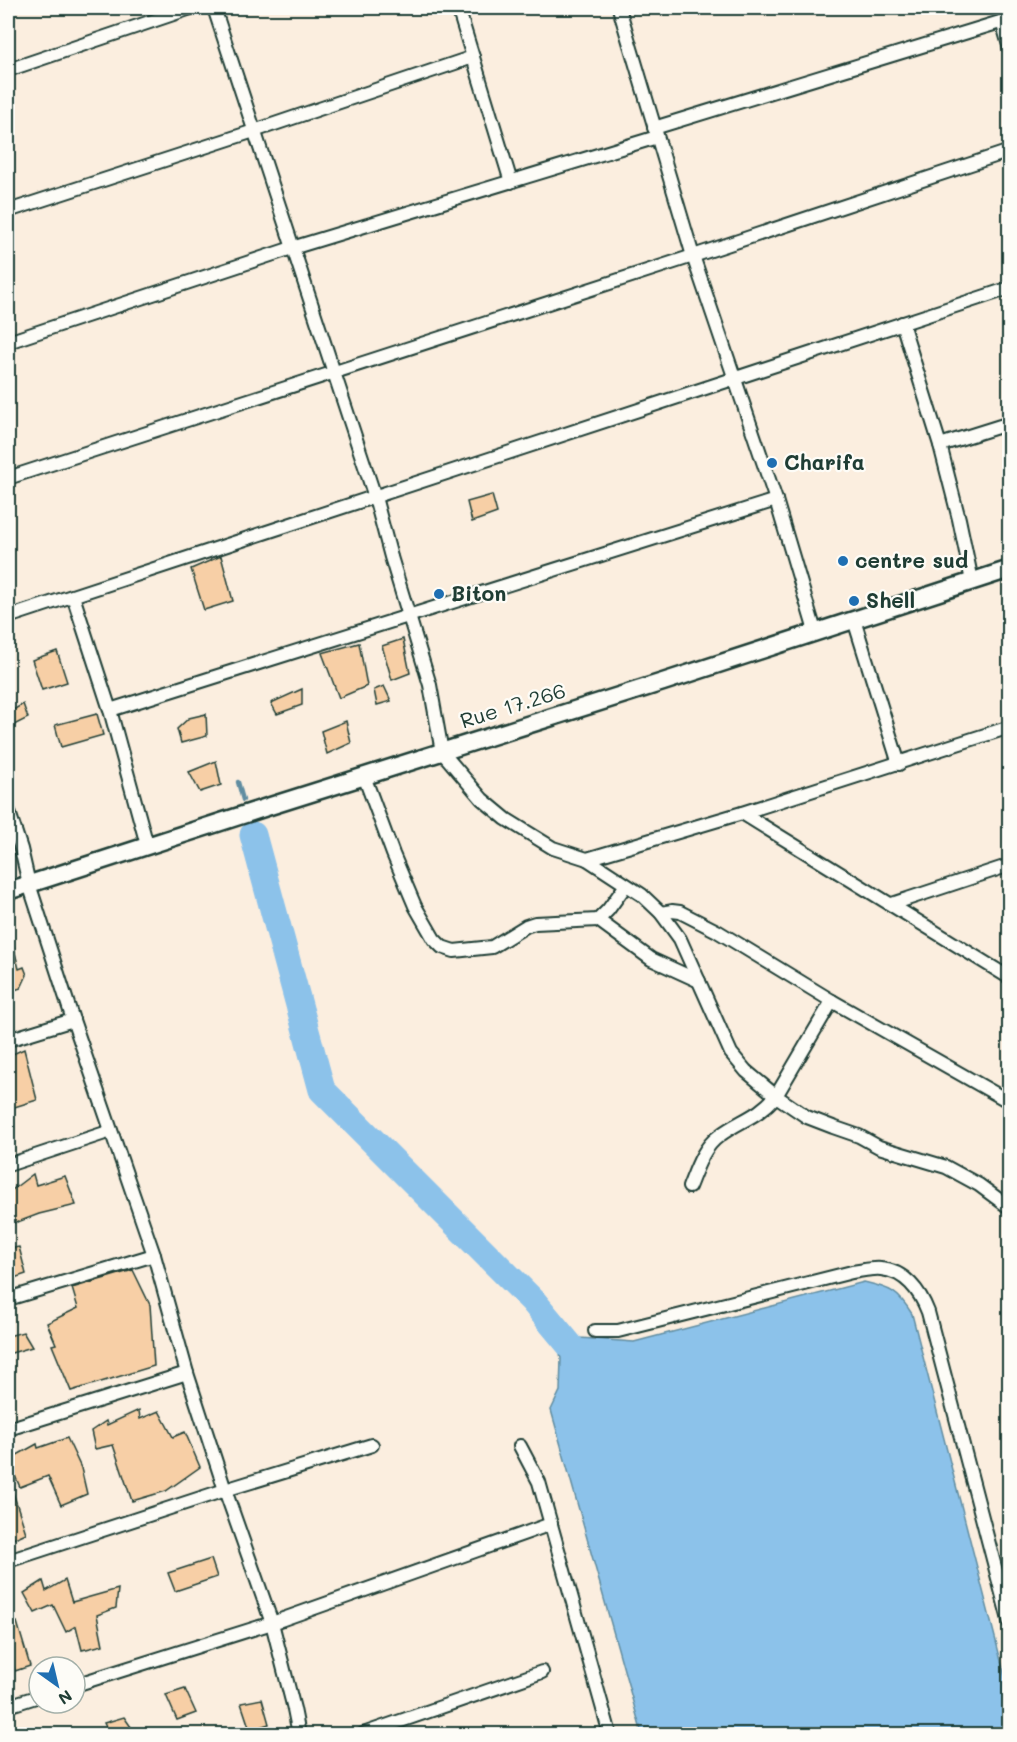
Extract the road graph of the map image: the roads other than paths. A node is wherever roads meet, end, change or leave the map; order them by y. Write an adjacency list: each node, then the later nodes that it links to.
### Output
1 (191, 8): 8 (street)
2 (214, 8): 9 (street)
3 (458, 8): 7 (street)
4 (621, 8): 10 (street)
5 (1006, 20): 6 (street); 10 (street)
6 (1010, 49)
7 (473, 57): 9 (street); 12 (street)
8 (8, 69)
9 (254, 131): 13 (street); 14 (street)
10 (655, 133): 12 (street); 15 (street)
11 (1010, 151): 15 (street)
12 (511, 182): 14 (street)
13 (8, 212)
14 (292, 248): 18 (street); 19 (street)
15 (693, 256): 19 (street); 20 (street)
16 (1010, 288): 17 (street)
17 (902, 323): 20 (street); 22 (street)
18 (8, 342)
19 (334, 371): 23 (street); 24 (street)
20 (735, 378): 24 (street); 25 (street)
21 (1010, 423): 22 (street)
22 (940, 445): 27 (street)
23 (8, 478)
24 (375, 497): 28 (street); 30 (street)
25 (776, 500): 30 (street); 32 (street)
26 (1010, 569): 27 (main road, Rue 17.266)
27 (972, 581): 31 (main road, Rue 17.266)
28 (73, 596): 29 (street); 33 (street)
29 (8, 616)
30 (408, 616): 33 (street); 35 (street)
31 (854, 620): 32 (main road, Rue 17.266); 36 (street)
32 (815, 631): 35 (main road, Rue 17.266)
33 (110, 710): 40 (street)
34 (1010, 727): 36 (street)
35 (441, 752): 37 (main road, Rue 17.266); 41 (street)
36 (899, 764): 39 (street)
37 (364, 776): 40 (main road, Rue 17.266); 48 (street)
38 (8, 808): 43 (street)
39 (742, 813): 41 (street); 46 (street)
40 (147, 845): 43 (main road, Rue 17.266)
41 (587, 859): 44 (street)
42 (1010, 865): 46 (street)
43 (29, 884): 45 (main road, Rue 17.266); 52 (street)
44 (626, 885): 47 (street); 48 (street)
45 (8, 891)
46 (892, 904): 49 (street)
47 (661, 914): 50 (street); 51 (street)
48 (598, 920): 50 (street)
49 (1010, 978)
50 (699, 981): 54 (street)
51 (832, 1001): 54 (street); 55 (street)
52 (73, 1020): 53 (street); 56 (street)
53 (8, 1040)
54 (776, 1096): 58 (street); 59 (street)
55 (1010, 1102)
56 (111, 1131): 57 (street); 60 (street)
57 (8, 1165)
58 (689, 1187)
59 (1010, 1208)
60 (153, 1254): 61 (street); 63 (street)
61 (8, 1299)
62 (595, 1331): 71 (street)
63 (187, 1373): 64 (street); 67 (street)
64 (8, 1429)
65 (372, 1445): 67 (street)
66 (520, 1446): 68 (street)
67 (225, 1490): 69 (street); 70 (street)
68 (551, 1524): 70 (street); 78 (street)
69 (8, 1561)
70 (272, 1623): 73 (street); 76 (street)
71 (1010, 1624)
72 (542, 1672): 77 (street)
73 (87, 1681)
74 (27, 1700): 75 (street)
75 (8, 1706)
76 (299, 1734)
77 (363, 1734)
78 (610, 1734)

